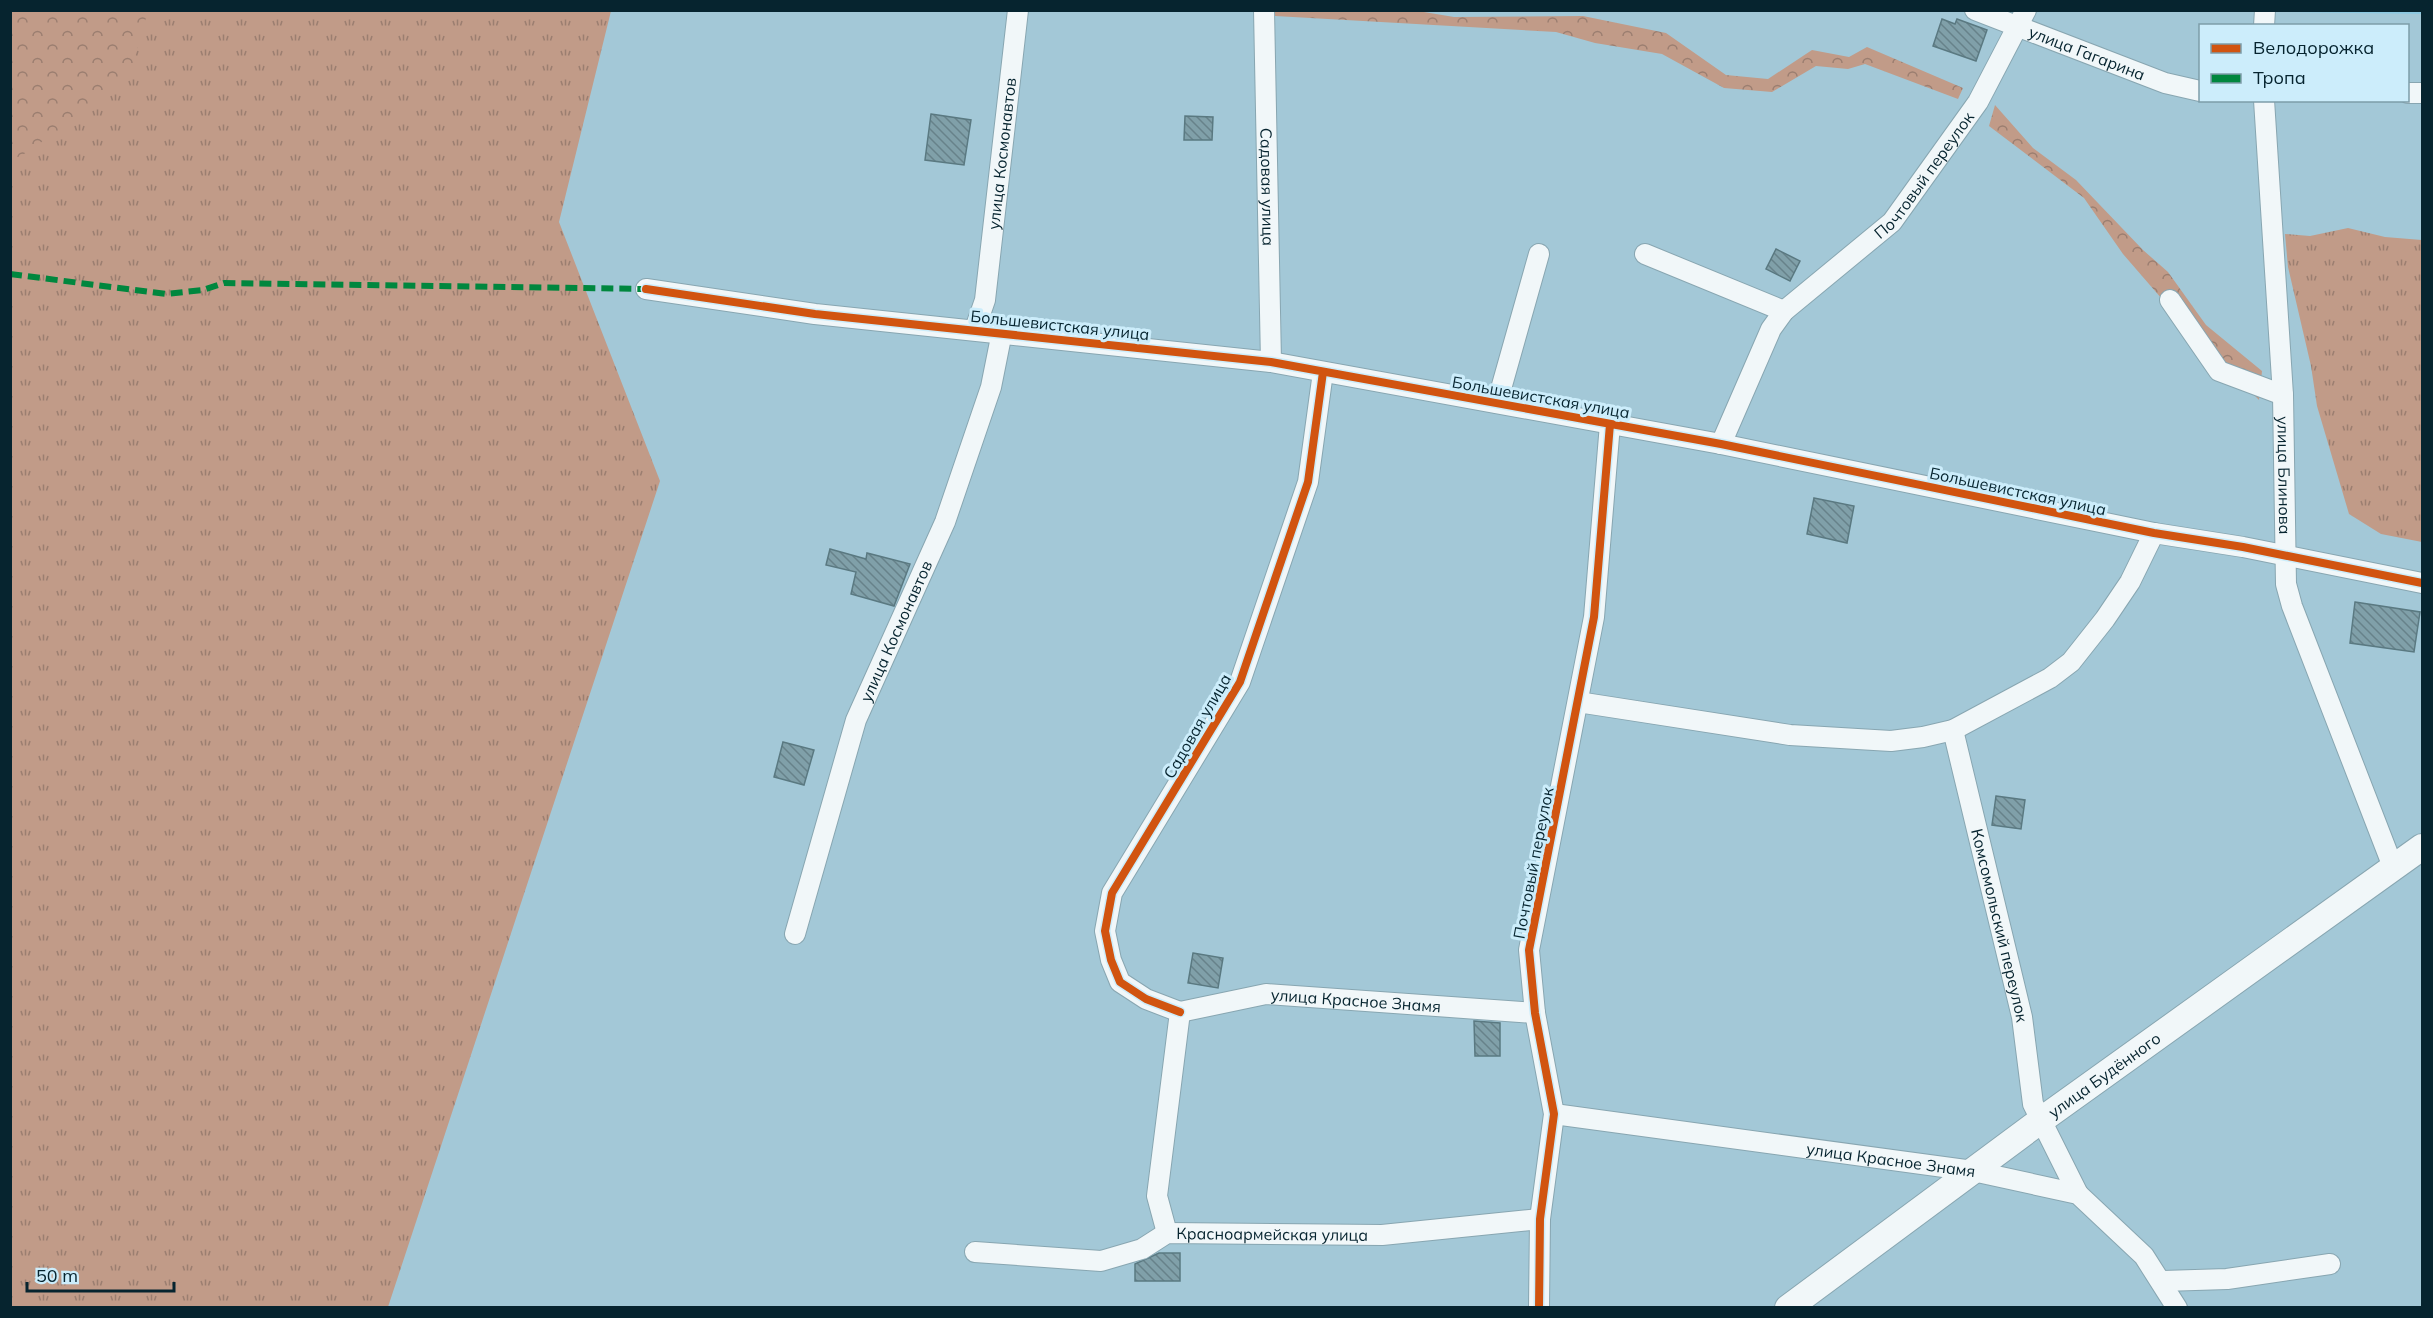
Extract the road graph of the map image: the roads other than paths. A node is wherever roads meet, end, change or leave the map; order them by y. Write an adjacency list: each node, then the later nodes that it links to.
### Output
1 (1018, 10): 12 (street, улица Космонавтов)
2 (1263, 10): 14 (street, Садовая улица)
3 (1975, 10): 4 (street, улица Гагарина)
4 (2022, 19): 5 (street, улица Гагарина); 11 (street, Почтовый переулок)
5 (2199, 91)
6 (2264, 102): 16 (street, улица Блинова)
7 (1539, 254): 17 (street)
8 (1645, 254): 11 (street)
9 (646, 289): 12 (street, Большевистская улица)
10 (2170, 300): 16 (street)
11 (1784, 311): 19 (street, Почтовый переулок)
12 (975, 329): 13 (street, Большевистская улица)
13 (1002, 332): 14 (street, Большевистская улица); 27 (street, улица Космонавтов)
14 (1270, 362): 15 (street, Большевистская улица)
15 (1323, 372): 17 (street, Большевистская улица); 28 (street, Садовая улица)
16 (2283, 395): 21 (street, улица Блинова)
17 (1497, 403): 18 (street, Большевистская улица)
18 (1610, 424): 19 (street, Большевистская улица); 23 (street, Почтовый переулок)
19 (1721, 444): 20 (street, Большевистская улица)
20 (2154, 533): 21 (street, Большевистская улица); 24 (street)
21 (2286, 555): 22 (street, Большевистская улица); 26 (street, улица Блинова)
22 (2422, 583)
23 (1578, 702): 24 (street); 29 (street, Почтовый переулок)
24 (1953, 730): 31 (street, Комсомольский переулок)
25 (2422, 847): 26 (main road, улица Будённого)
26 (2393, 867): 31 (main road, улица Будённого)
27 (795, 934)
28 (1180, 1012): 29 (street, улица Красное Знамя); 35 (street)
29 (1535, 1013): 30 (street, Почтовый переулок)
30 (1554, 1114): 32 (street, улица Красное Знамя); 34 (street, Почтовый переулок)
31 (2040, 1121): 32 (main road, улица Будённого); 33 (street, Комсомольский переулок)
32 (1973, 1171): 33 (street, улица Красное Знамя); 40 (main road, улица Будённого)
33 (2078, 1194): 38 (street, улица Красное Знамя)
34 (1540, 1219): 35 (street, Красноармейская улица); 39 (street, Почтовый переулок)
35 (1167, 1233): 36 (street, Красноармейская улица)
36 (975, 1252)
37 (2330, 1264): 38 (street)
38 (2163, 1281): 41 (street, улица Красное Знамя)
39 (1539, 1308)
40 (1788, 1308)
41 (2177, 1308)

